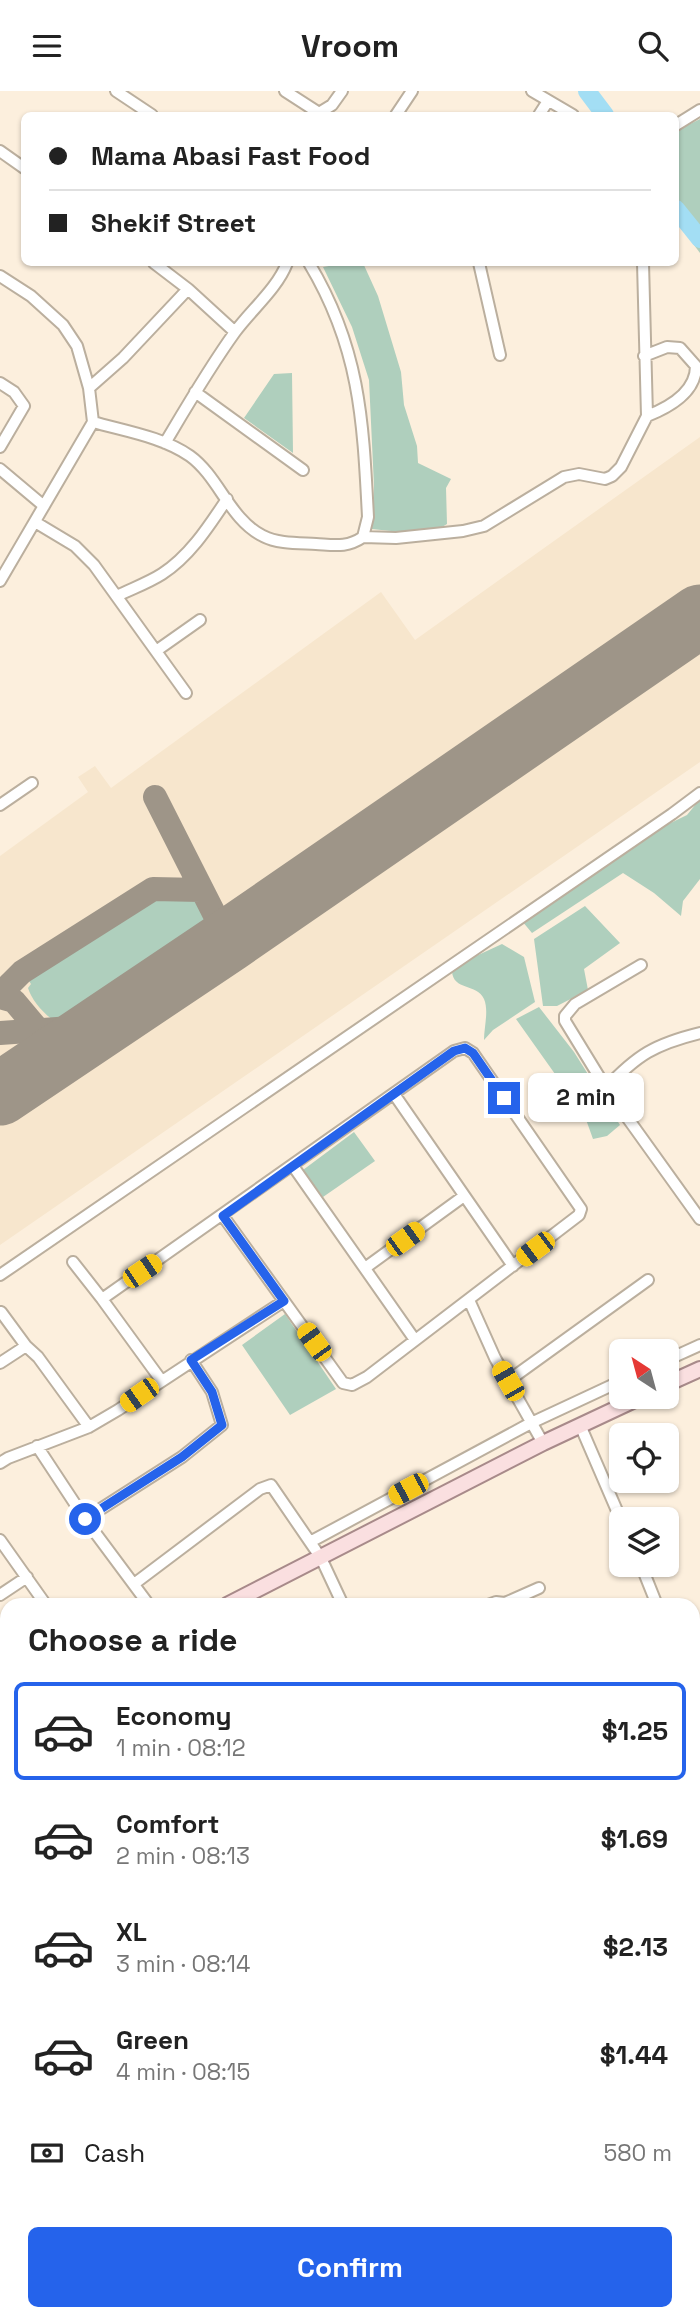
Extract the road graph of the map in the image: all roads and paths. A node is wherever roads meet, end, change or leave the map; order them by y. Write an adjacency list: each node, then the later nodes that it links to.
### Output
1 (116, 91): 8 (street)
2 (285, 91): 9 (street)
3 (342, 91): 10 (street)
4 (412, 91): 11 (street)
5 (532, 91): 6 (street)
6 (548, 101): 12 (street); 13 (street)
7 (700, 110): 14 (street)
8 (148, 112)
9 (317, 112)
10 (323, 112)
11 (398, 112)
12 (541, 112)
13 (568, 112)
14 (679, 123)
15 (0, 151): 16 (street)
16 (21, 166)
17 (158, 266): 23 (street)
18 (285, 266): 24 (street)
19 (311, 266): 39 (street)
20 (480, 266): 25 (street)
21 (643, 266): 26 (street)
22 (0, 276): 28 (street)
23 (188, 289): 24 (street); 28 (street)
24 (235, 332): 29 (street)
25 (500, 355)
26 (644, 356): 30 (street); 30 (street)
27 (0, 383): 33 (street)
28 (89, 388): 31 (street)
29 (195, 391): 32 (street); 35 (street)
30 (647, 416): 39 (street)
31 (93, 422): 32 (street); 37 (street)
32 (165, 443): 36 (street)
33 (0, 447)
34 (0, 469): 37 (street)
35 (303, 470)
36 (227, 499): 39 (street); 41 (street)
37 (44, 506): 38 (street)
38 (34, 522): 40 (street); 41 (street)
39 (363, 537)
40 (0, 581)
41 (117, 596): 43 (street)
42 (200, 620): 43 (street)
43 (156, 651): 44 (street)
44 (186, 693)
45 (32, 783): 47 (street)
46 (700, 793): 59 (street)
47 (0, 805)
48 (641, 965): 50 (street)
49 (700, 1033): 50 (street)
50 (606, 1088): 55 (street)
51 (394, 1094): 52 (street); 53 (street); 57 (street)
52 (293, 1166): 54 (street); 58 (street)
53 (464, 1196): 57 (street); 58 (street)
54 (223, 1216): 61 (street); 63 (street)
55 (700, 1219)
56 (73, 1262): 61 (street)
57 (513, 1266): 62 (street)
58 (365, 1268): 65 (street)
59 (0, 1275)
60 (648, 1280): 74 (street)
61 (102, 1299): 73 (street)
62 (469, 1300): 65 (street); 74 (street)
63 (284, 1301): 65 (street); 69 (street)
64 (1, 1312): 67 (street)
65 (415, 1341)
66 (700, 1345): 68 (street)
67 (26, 1346): 70 (street); 79 (street)
68 (679, 1355)
69 (191, 1360): 73 (street); 84 (street)
70 (0, 1363)
71 (700, 1369): 72 (main road)
72 (679, 1379)
73 (161, 1380): 79 (street)
74 (508, 1381): 77 (street)
75 (609, 1387): 77 (street)
76 (615, 1409): 78 (main road)
77 (531, 1423): 80 (street); 86 (street)
78 (580, 1425): 80 (main road); 83 (street)
79 (89, 1427): 81 (street)
80 (543, 1443): 87 (main road)
81 (37, 1446): 82 (street); 84 (street)
82 (0, 1463)
83 (615, 1507)
84 (85, 1519): 90 (street)
85 (0, 1540): 88 (street)
86 (310, 1542): 87 (street); 90 (street)
87 (321, 1558): 95 (main road); 96 (street)
88 (27, 1577): 92 (street); 93 (street)
89 (645, 1577): 98 (street)
90 (134, 1584): 94 (street)
91 (539, 1588): 97 (street)
92 (0, 1595)
93 (41, 1598)
94 (144, 1598)
95 (241, 1598)
96 (341, 1598)
97 (516, 1598)
98 (654, 1598)

